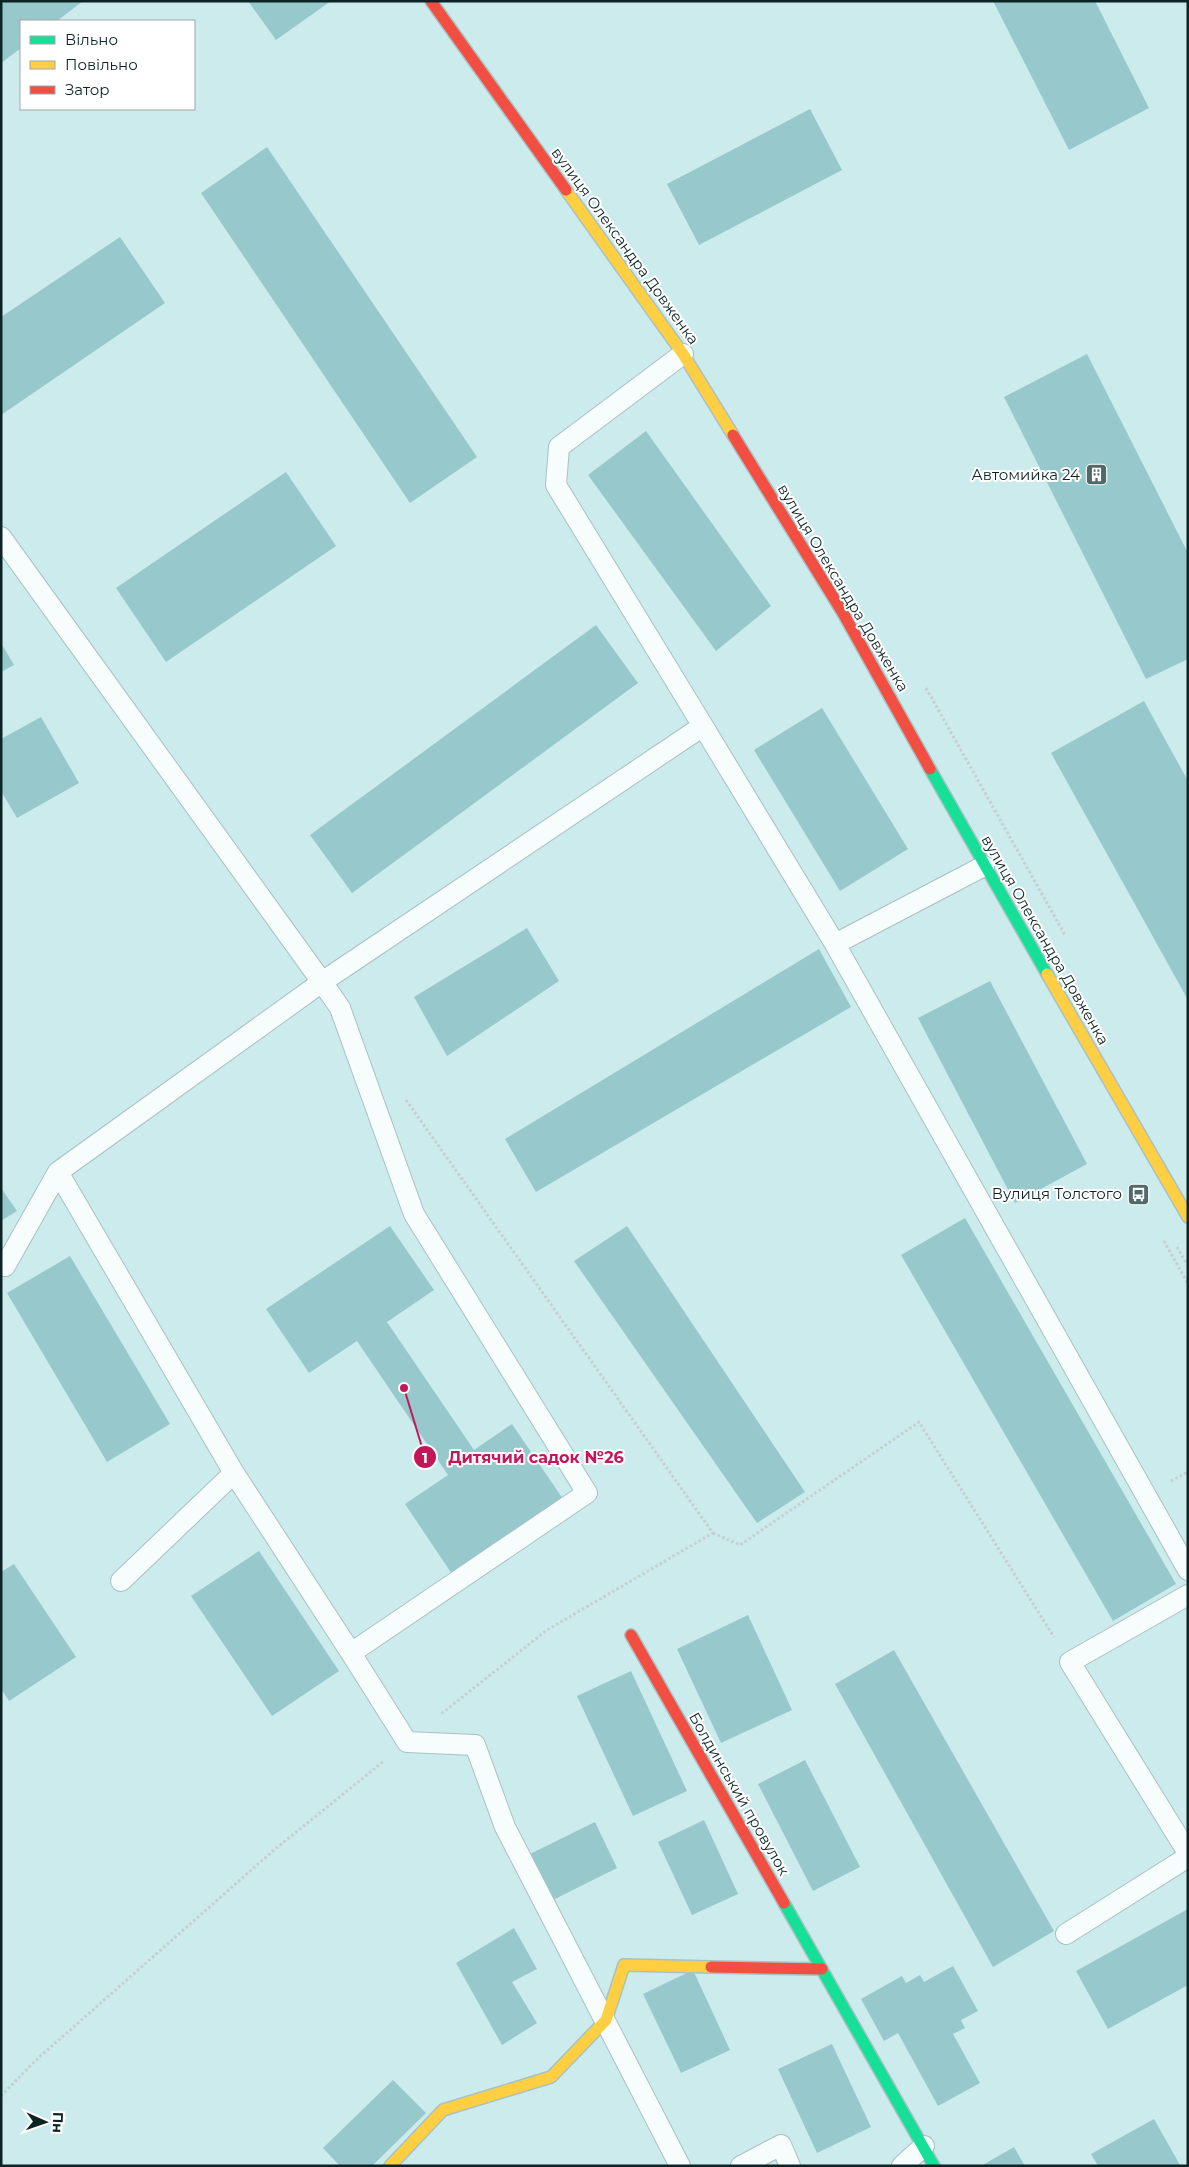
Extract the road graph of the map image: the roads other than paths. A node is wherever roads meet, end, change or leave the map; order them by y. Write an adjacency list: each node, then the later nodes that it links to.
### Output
1 (431, 1): 2 (main road, вулиця Олександра Довженка)
2 (683, 354): 4 (lane); 5 (main road, вулиця Олександра Довженка)
3 (1, 537): 7 (lane)
4 (703, 726): 6 (lane); 7 (lane)
5 (984, 866): 6 (lane); 9 (main road, вулиця Олександра Довженка)
6 (835, 944): 12 (lane)
7 (322, 982): 8 (lane); 16 (lane)
8 (58, 1172): 10 (lane); 11 (lane)
9 (1188, 1217)
10 (1, 1266)
11 (234, 1473): 13 (lane); 16 (lane)
12 (1188, 1570)
13 (121, 1581)
14 (1188, 1595): 17 (lane)
15 (631, 1635): 19 (main road, Болдинський провулок)
16 (351, 1653): 20 (lane)
17 (1188, 1855): 18 (lane)
18 (1066, 1934)
19 (822, 1969): 20 (main road); 21 (main road, Болдинський провулок)
20 (606, 2020): 22 (main road); 23 (lane)
21 (924, 2146): 26 (lane); 27 (main road, Болдинський провулок)
22 (390, 2166)
23 (680, 2166)
24 (741, 2166): 25 (lane)
25 (790, 2166)
26 (902, 2166)
27 (934, 2166)

